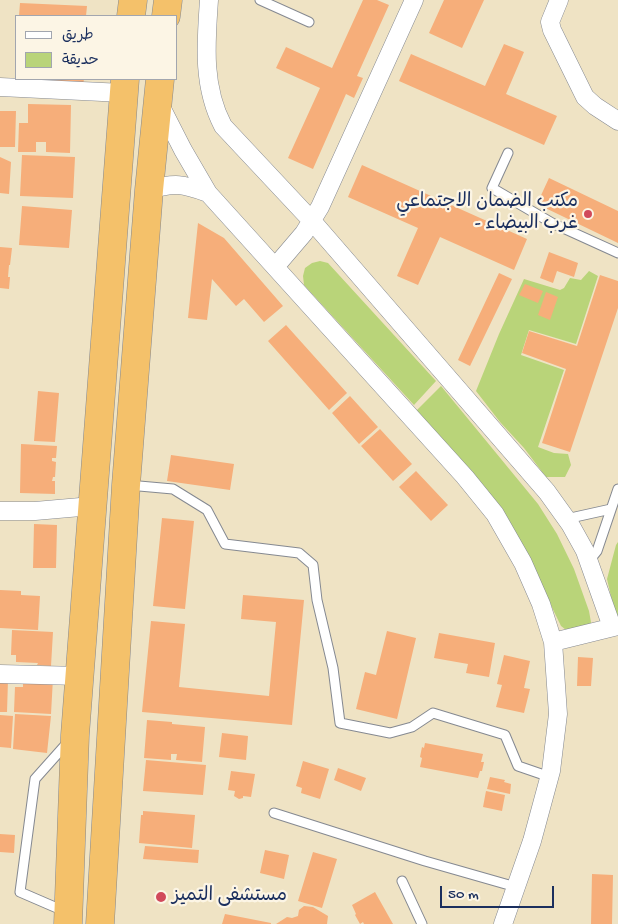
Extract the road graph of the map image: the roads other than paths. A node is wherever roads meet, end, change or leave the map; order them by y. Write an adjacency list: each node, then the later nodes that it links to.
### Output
1 (133, 0): 7 (highway)
2 (168, 0): 8 (highway)
3 (209, 0): 17 (street)
4 (260, 0): 9 (lane)
5 (414, 0): 17 (street)
6 (559, 0): 13 (street)
7 (131, 15)
8 (166, 15)
9 (309, 22)
10 (124, 86): 11 (street); 22 (highway)
11 (0, 87)
12 (159, 89): 15 (highway); 16 (street)
13 (618, 121)
14 (508, 153): 18 (lane)
15 (149, 190): 16 (street); 20 (highway)
16 (208, 193): 19 (street)
17 (312, 221): 19 (street); 25 (street)
18 (618, 253)
19 (275, 267): 28 (street)
20 (126, 485): 32 (lane); 37 (highway)
21 (618, 488): 23 (lane)
22 (92, 506): 24 (street); 30 (highway)
23 (611, 509): 25 (lane); 26 (lane)
24 (0, 511)
25 (566, 519): 26 (street)
26 (588, 561): 27 (street)
27 (615, 626): 28 (street)
28 (553, 642): 32 (street)
29 (0, 674): 30 (street)
30 (80, 676): 31 (highway)
31 (75, 735): 36 (highway); 36 (lane)
32 (550, 777): 35 (street)
33 (274, 813): 35 (lane)
34 (402, 882): 38 (lane)
35 (516, 887): 39 (street)
36 (68, 919)
37 (100, 924)
38 (422, 924)
39 (503, 924)

